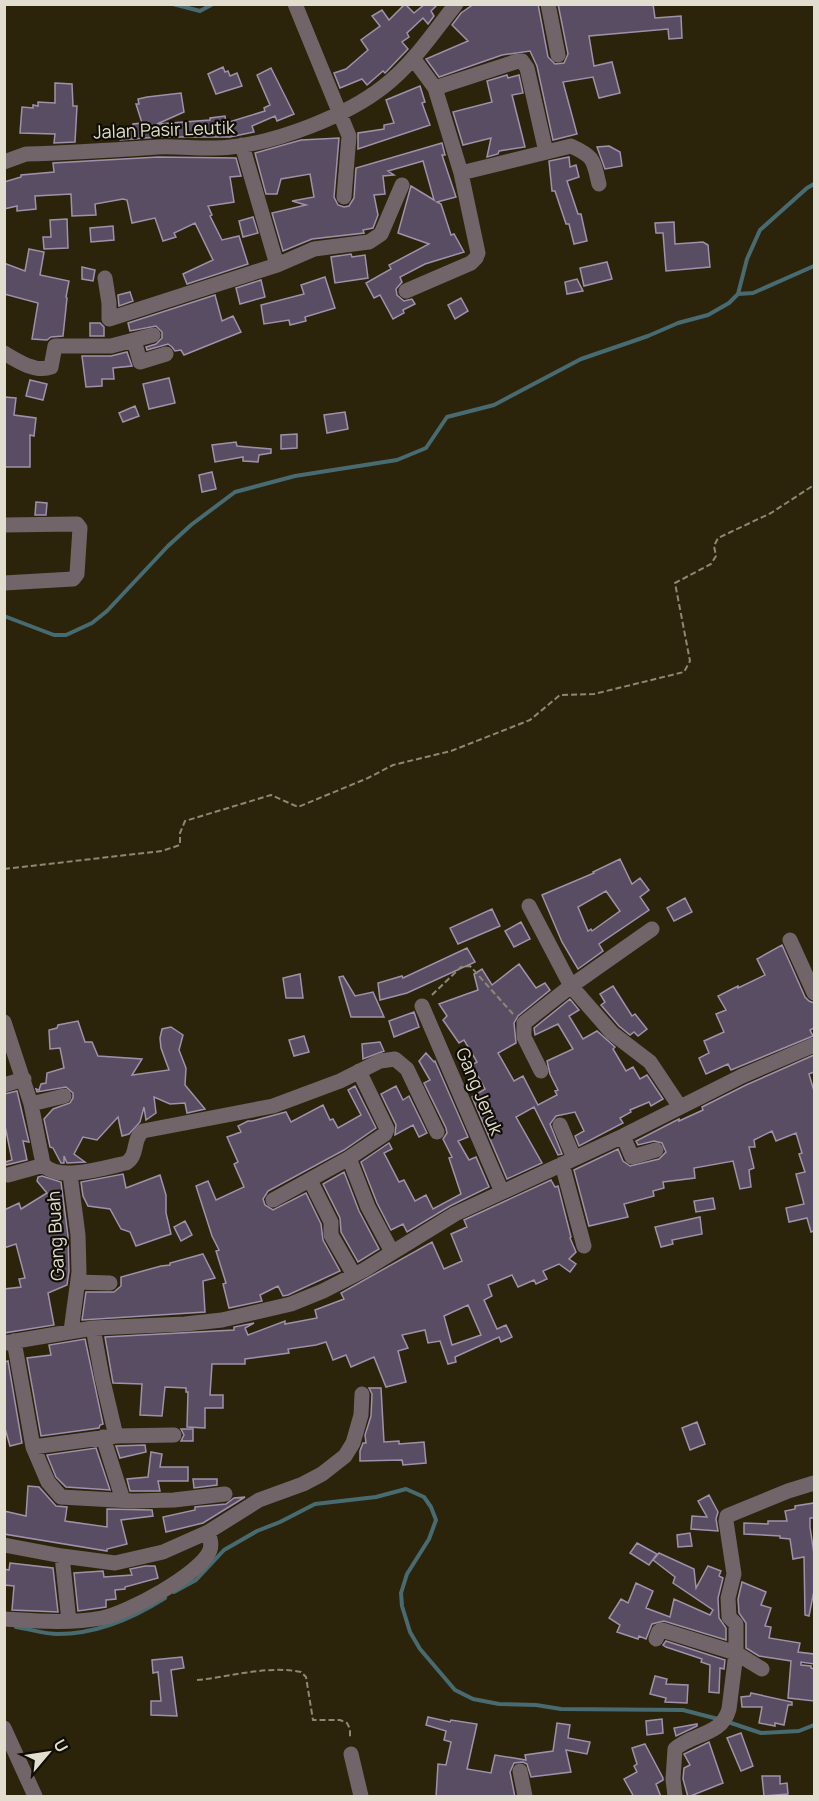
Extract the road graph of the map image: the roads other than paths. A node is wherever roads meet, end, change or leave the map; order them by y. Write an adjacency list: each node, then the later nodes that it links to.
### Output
1 (295, 4): 7 (street)
2 (456, 4): 5 (street, Jalan Pasir Leutik)
3 (548, 4): 4 (street)
4 (558, 55)
5 (413, 58): 6 (street); 7 (street, Jalan Pasir Leutik)
6 (435, 88): 9 (street); 11 (street)
7 (339, 112): 8 (street, Jalan Pasir Leutik); 14 (street)
8 (242, 146): 10 (street, Jalan Pasir Leutik); 15 (street)
9 (546, 152): 11 (street); 12 (street)
10 (4, 162)
11 (460, 173): 17 (street)
12 (599, 184)
13 (402, 185): 15 (street)
14 (344, 197)
15 (277, 265): 16 (street)
16 (105, 278)
17 (406, 291)
18 (153, 335): 19 (street)
19 (134, 340): 20 (street); 21 (street)
20 (4, 353)
21 (166, 354)
22 (4, 525): 23 (street)
23 (4, 583)
24 (530, 906): 27 (street)
25 (652, 930): 27 (street)
26 (790, 940): 28 (street)
27 (572, 986): 33 (street); 38 (street)
28 (814, 993)
29 (422, 1006): 49 (street, Gang Jeruk)
30 (4, 1022): 34 (street)
31 (814, 1045): 38 (street)
32 (359, 1071): 40 (street); 43 (street); 46 (street)
33 (541, 1071)
34 (24, 1079): 35 (street); 37 (street)
35 (4, 1085)
36 (64, 1096): 37 (street)
37 (31, 1104): 45 (street)
38 (680, 1107): 41 (street)
39 (560, 1125): 44 (street)
40 (437, 1132)
41 (622, 1136): 42 (street); 44 (street)
42 (656, 1150)
43 (349, 1158): 48 (street); 52 (street)
44 (568, 1161): 49 (street); 51 (street)
45 (44, 1165): 46 (street); 47 (street)
46 (70, 1174): 54 (street, Gang Buah)
47 (8, 1175)
48 (310, 1180): 50 (street); 53 (street)
49 (501, 1192): 52 (street)
50 (273, 1200)
51 (584, 1246)
52 (392, 1252): 53 (street)
53 (354, 1275): 56 (street)
54 (78, 1282): 55 (street); 57 (street, Gang Buah)
55 (110, 1283)
56 (93, 1328): 57 (street); 61 (street)
57 (71, 1331): 58 (street)
58 (9, 1342): 62 (street)
59 (362, 1394): 66 (street)
60 (174, 1435): 61 (street)
61 (110, 1437): 62 (street); 65 (street)
62 (33, 1447): 65 (street)
63 (814, 1483): 72 (street)
64 (225, 1494): 65 (street)
65 (123, 1500)
66 (208, 1532): 68 (street); 70 (street)
67 (4, 1545): 68 (street)
68 (62, 1556): 70 (street)
69 (4, 1619): 70 (street)
70 (69, 1621)
71 (656, 1639): 72 (street)
72 (736, 1653): 73 (street); 80 (street)
73 (762, 1669)
74 (4, 1728): 77 (street)
75 (351, 1755): 78 (street)
76 (520, 1771): 79 (street)
77 (35, 1797)
78 (361, 1797)
79 (525, 1797)
80 (675, 1797)

